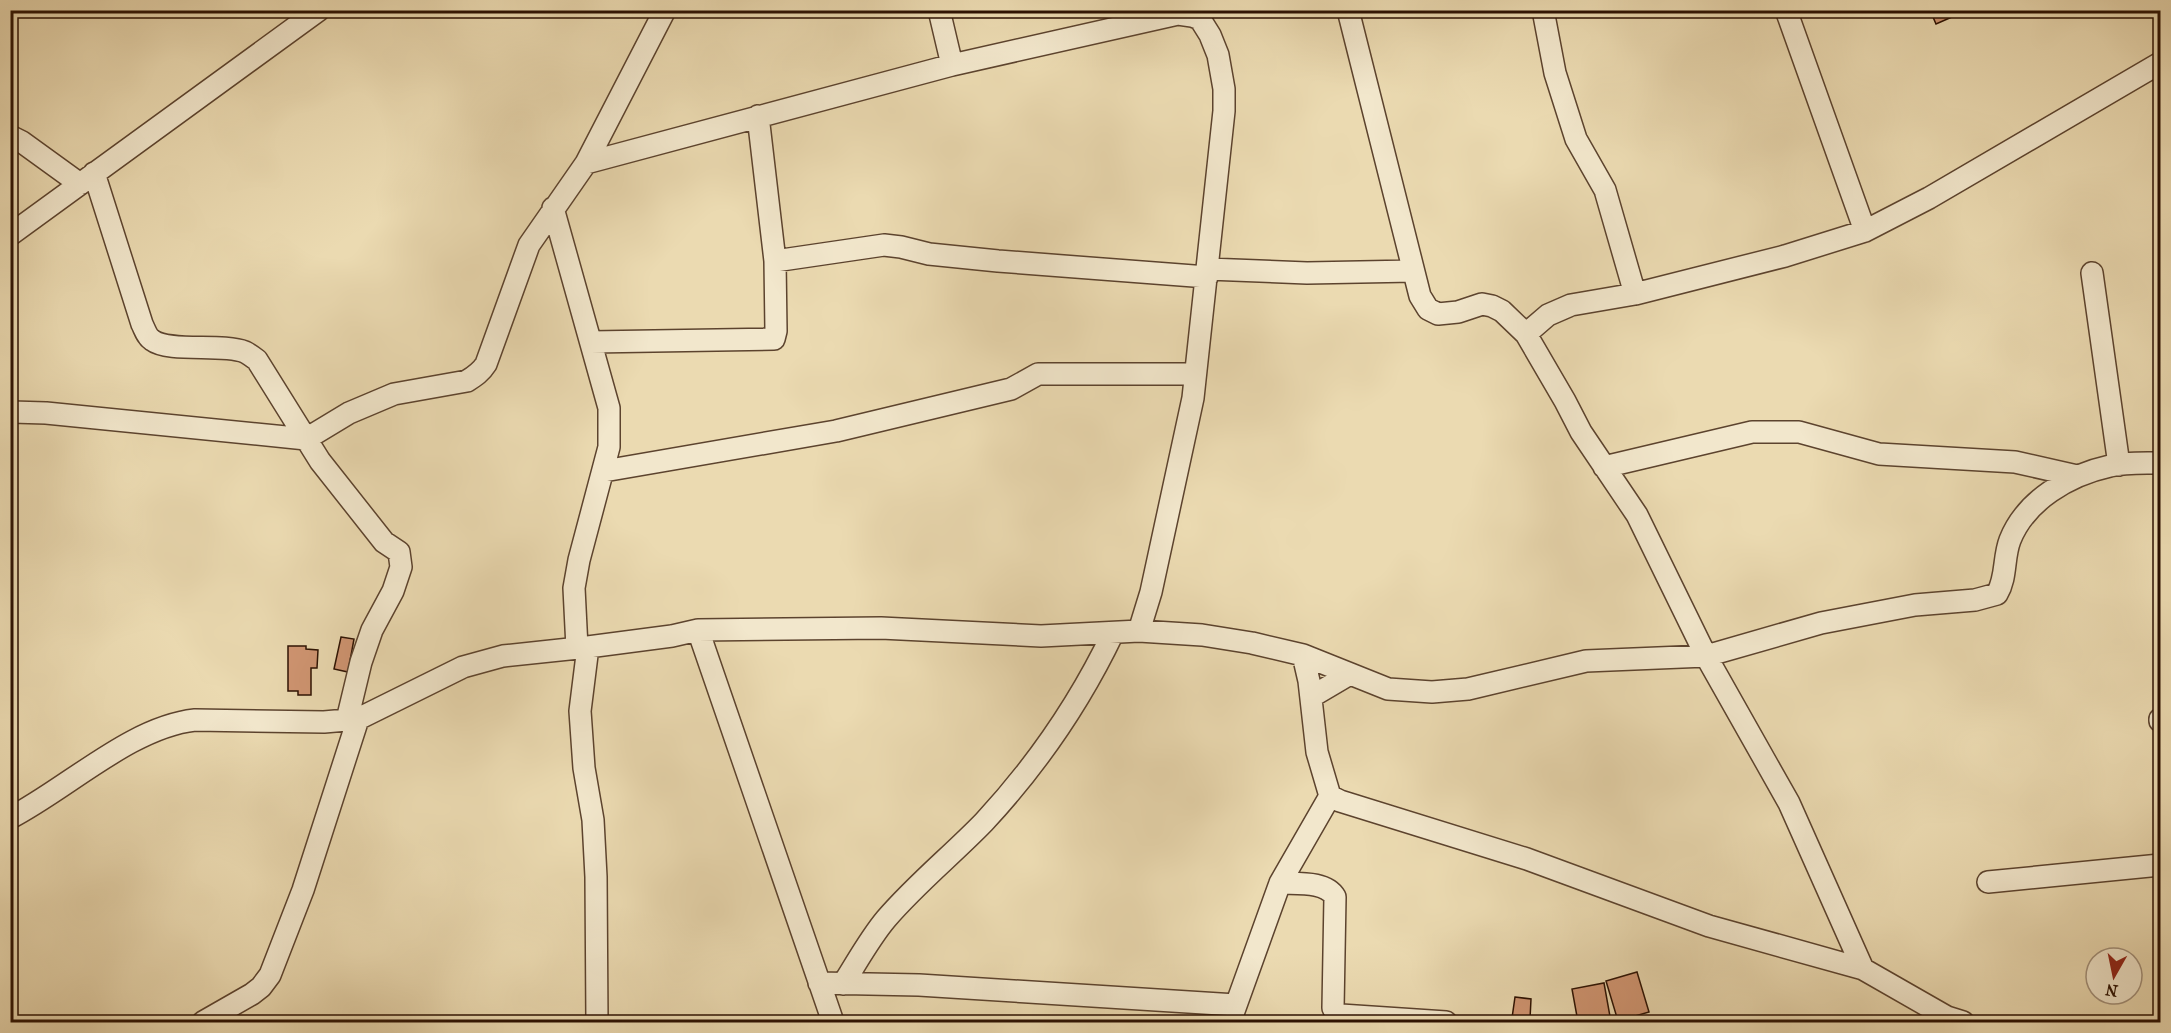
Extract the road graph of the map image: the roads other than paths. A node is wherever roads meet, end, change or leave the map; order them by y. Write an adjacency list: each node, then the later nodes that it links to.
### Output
1 (319, 10): 13 (street)
2 (665, 10): 11 (street)
3 (939, 10): 8 (street)
4 (1348, 10): 19 (street)
5 (1543, 10): 22 (street)
6 (1786, 10): 16 (street)
7 (2160, 63): 16 (street)
8 (952, 64): 9 (street); 20 (street)
9 (758, 116): 11 (street); 18 (street)
10 (10, 136): 12 (street)
11 (586, 163): 15 (street)
12 (55, 166): 13 (street); 14 (street)
13 (87, 179): 14 (street); 27 (street)
14 (60, 198): 17 (street)
15 (553, 208): 24 (street); 27 (street)
16 (1865, 231): 22 (street)
17 (10, 235)
18 (775, 261): 20 (street); 24 (street)
19 (1413, 271): 20 (street); 23 (street)
20 (1207, 273): 25 (street)
21 (2092, 273): 29 (street)
22 (1635, 294): 23 (street)
23 (1526, 334): 30 (street)
24 (591, 342): 31 (street)
25 (1195, 374): 31 (street); 34 (street)
26 (12, 412): 27 (street)
27 (306, 439): 41 (street)
28 (2160, 463): 29 (street)
29 (2119, 465): 32 (street)
30 (1604, 467): 32 (street); 38 (street)
31 (604, 471): 36 (street)
32 (2077, 476): 38 (street)
33 (698, 630): 35 (street); 36 (street); 48 (street)
34 (1139, 631): 35 (street); 37 (street)
35 (1113, 633): 49 (street)
36 (582, 648): 41 (street); 53 (street)
37 (1303, 655): 39 (street); 40 (street)
38 (1706, 656): 39 (street); 47 (street)
39 (1350, 674): 40 (street)
40 (1311, 697): 42 (street)
41 (352, 719): 43 (street); 52 (street)
42 (1330, 796): 46 (street); 47 (street)
43 (10, 818)
44 (2160, 865): 45 (street)
45 (1988, 882)
46 (1280, 883): 50 (street); 55 (street)
47 (1863, 969): 51 (street)
48 (819, 983): 49 (street); 54 (street)
49 (843, 984): 50 (street)
50 (1233, 1014)
51 (1950, 1021)
52 (203, 1023)
53 (597, 1023)
54 (833, 1023)
55 (1446, 1023)

